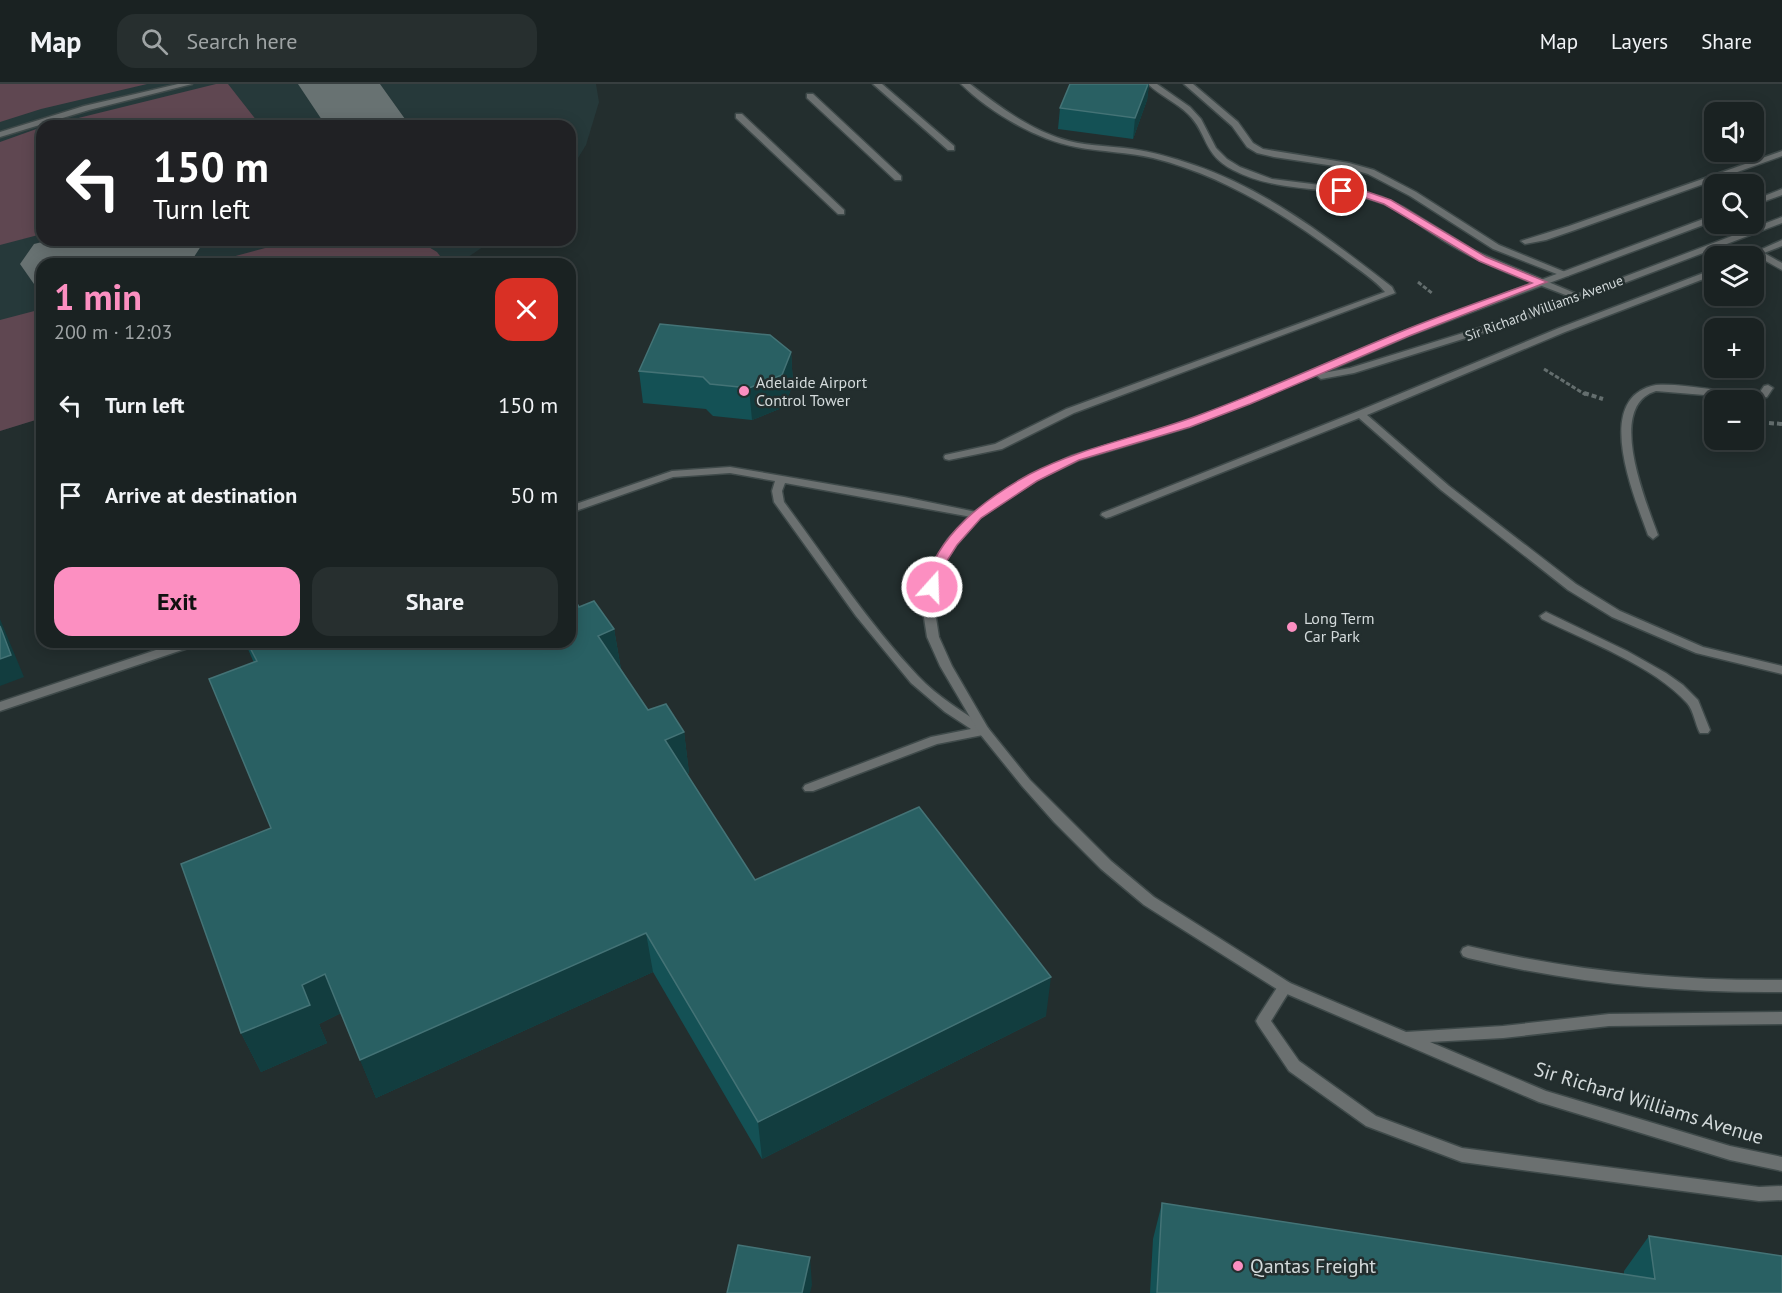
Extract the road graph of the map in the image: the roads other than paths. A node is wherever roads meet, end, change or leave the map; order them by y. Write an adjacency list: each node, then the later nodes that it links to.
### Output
1 (188, 84): 8 (street)
2 (877, 84): 11 (street)
3 (965, 84): 31 (street)
4 (1152, 84): 26 (street)
5 (1188, 84): 24 (street)
6 (810, 96): 13 (street)
7 (740, 116): 16 (street)
8 (48, 120)
9 (36, 124): 10 (street)
10 (0, 135)
11 (951, 148)
12 (1782, 153): 19 (street)
13 (898, 178)
14 (1782, 192): 15 (street)
15 (1764, 198)
16 (841, 212)
17 (1782, 220): 27 (street, Sir Richard Williams Avenue)
18 (1704, 222): 24 (street, Sir Richard Williams Avenue)
19 (1525, 241)
20 (1782, 243): 21 (street)
21 (1764, 250)
22 (1764, 260): 23 (street)
23 (1782, 267)
24 (1565, 274): 26 (street, Sir Richard Williams Avenue)
25 (1704, 276): 30 (street)
26 (1542, 282): 27 (street); 28 (street, Sir Richard Williams Avenue)
27 (1579, 297): 28 (street, Sir Richard Williams Avenue)
28 (1302, 380): 35 (street, Sir Richard Williams Avenue)
29 (1768, 388): 36 (street)
30 (1360, 414): 34 (street); 39 (street)
31 (949, 457)
32 (781, 479): 33 (street); 35 (street); 42 (street)
33 (576, 508)
34 (1106, 514)
35 (977, 515): 42 (street, Sir Richard Williams Avenue)
36 (1653, 534)
37 (1546, 616): 41 (street)
38 (175, 648): 40 (street)
39 (1782, 670)
40 (0, 708)
41 (1704, 730)
42 (984, 731): 43 (street); 46 (street, Sir Richard Williams Avenue)
43 (808, 788)
44 (1468, 952): 45 (street)
45 (1782, 986)
46 (1285, 987): 48 (street, Sir Richard Williams Avenue); 50 (street)
47 (1782, 1018): 48 (street, Sir Richard Williams Avenue)
48 (1405, 1037): 49 (street, Sir Richard Williams Avenue)
49 (1782, 1164)
50 (1782, 1193)

